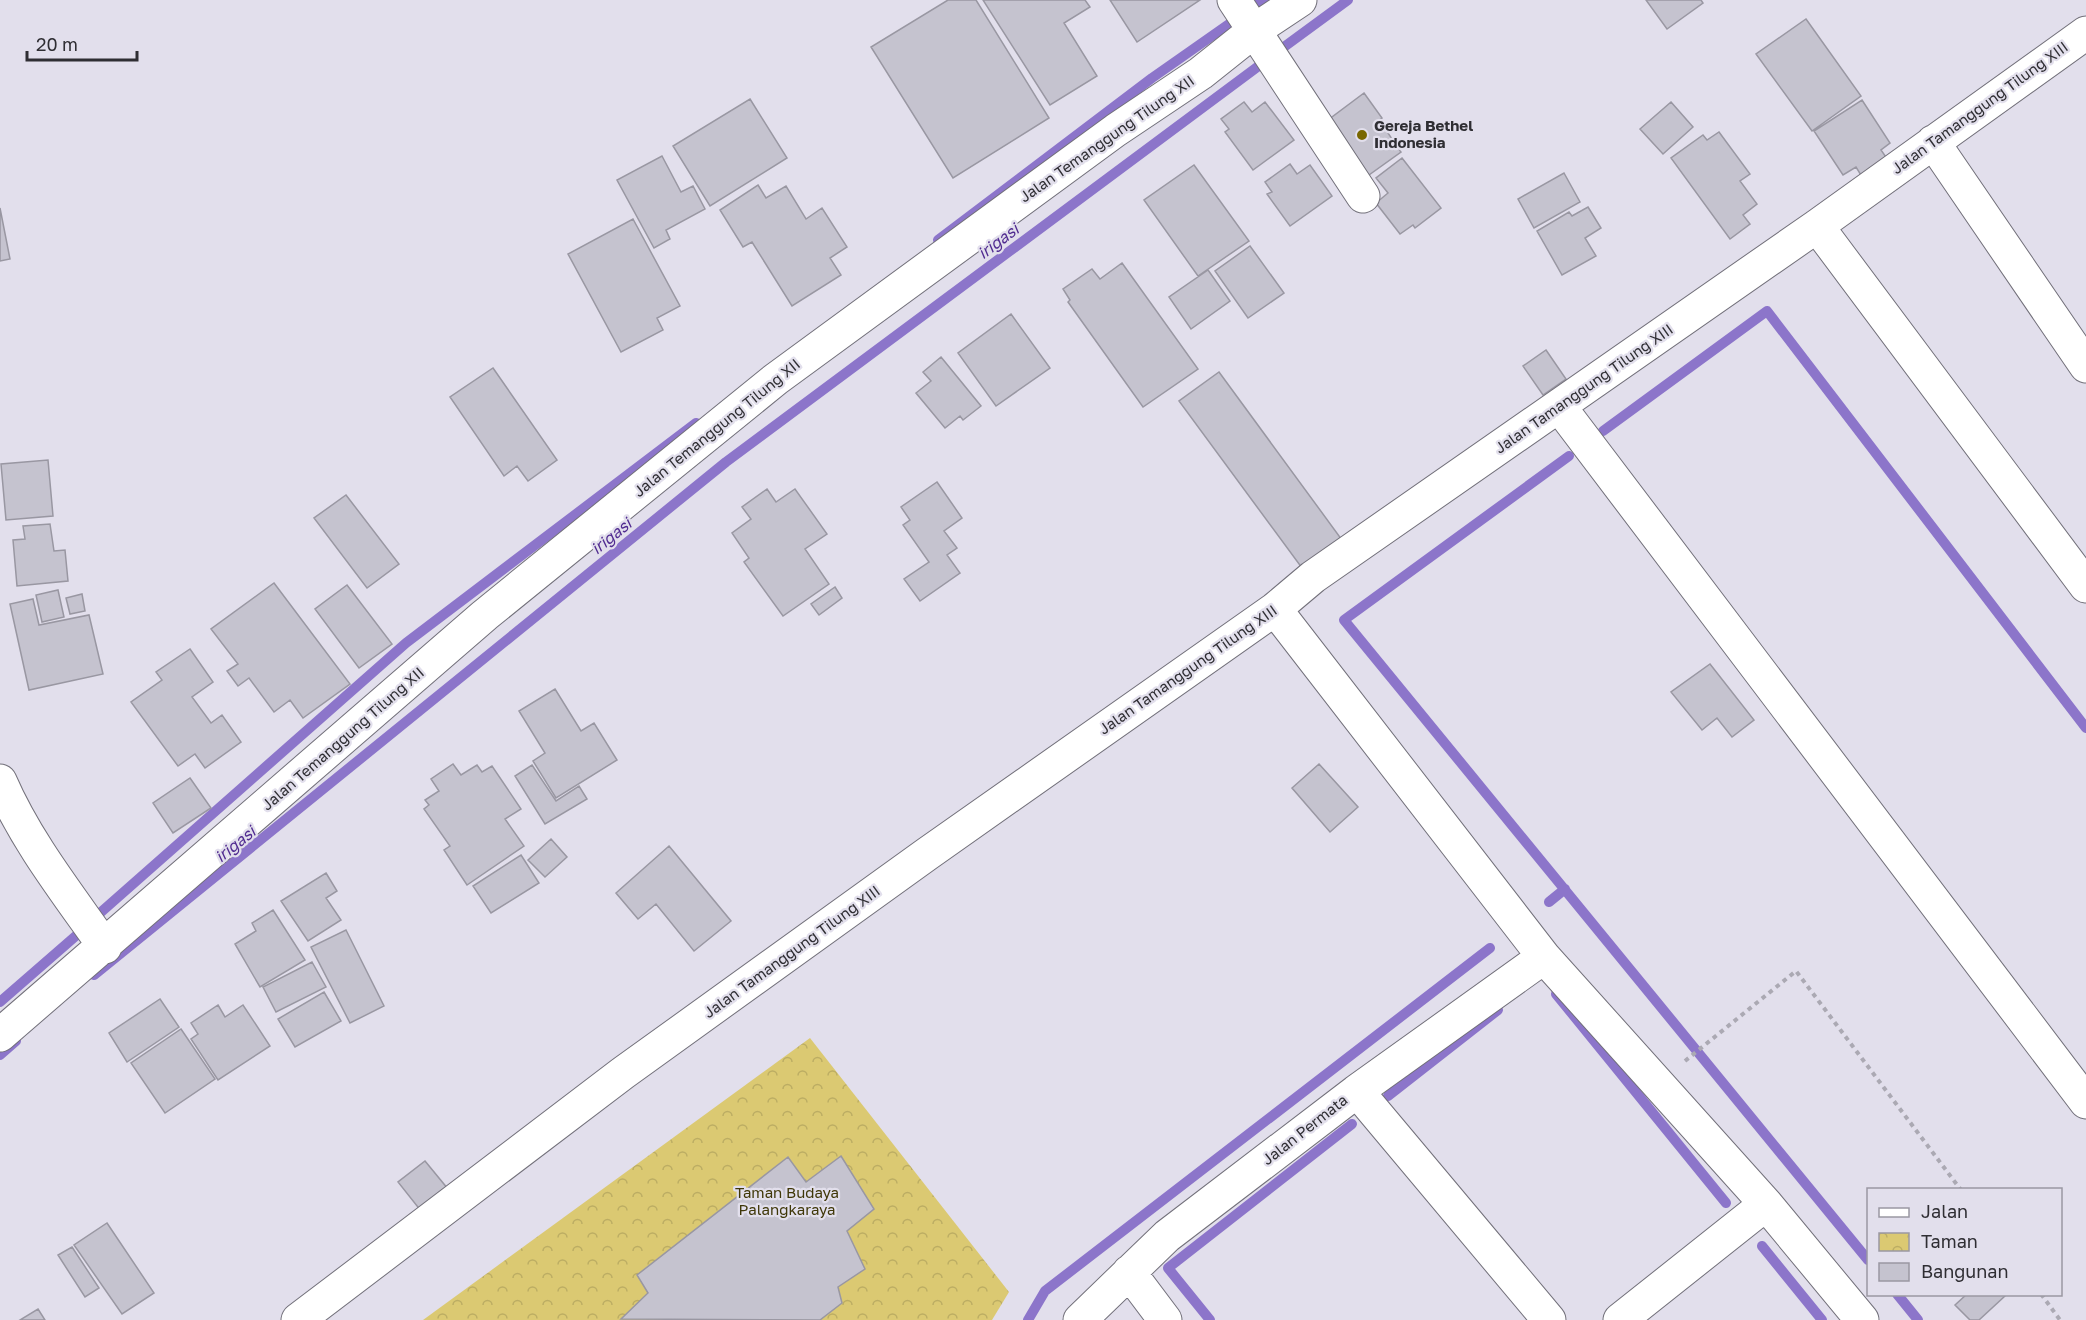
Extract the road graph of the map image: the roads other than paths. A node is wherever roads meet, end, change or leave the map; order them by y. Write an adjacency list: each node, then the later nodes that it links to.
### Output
1 (1234, 0): 3 (street)
2 (1300, 0): 3 (street, Jalan Temanggung Tilung XII)
3 (1255, 30): 6 (street); 13 (street, Jalan Temanggung Tilung XII)
4 (2086, 33): 5 (street, Jalan Tamanggung Tilung XIII)
5 (1933, 142): 7 (street, Jalan Tamanggung Tilung XIII); 8 (street)
6 (1364, 195)
7 (1817, 226): 9 (street, Jalan Tamanggung Tilung XIII); 10 (street)
8 (2086, 366)
9 (1559, 406): 11 (street, Jalan Tamanggung Tilung XIII); 17 (street)
10 (2086, 586)
11 (1275, 609): 14 (street); 20 (street, Jalan Tamanggung Tilung XIII)
12 (0, 781): 13 (street)
13 (105, 946): 15 (street, Jalan Temanggung Tilung XII)
14 (1544, 957): 16 (street, Jalan Permata); 18 (street)
15 (0, 1035)
16 (1357, 1090): 19 (street, Jalan Permata); 23 (street)
17 (2086, 1102)
18 (1766, 1204): 24 (street); 25 (street)
19 (1129, 1272): 21 (street, Jalan Permata); 22 (street)
20 (298, 1320)
21 (1080, 1320)
22 (1165, 1320)
23 (1549, 1320)
24 (1620, 1320)
25 (1862, 1320)

